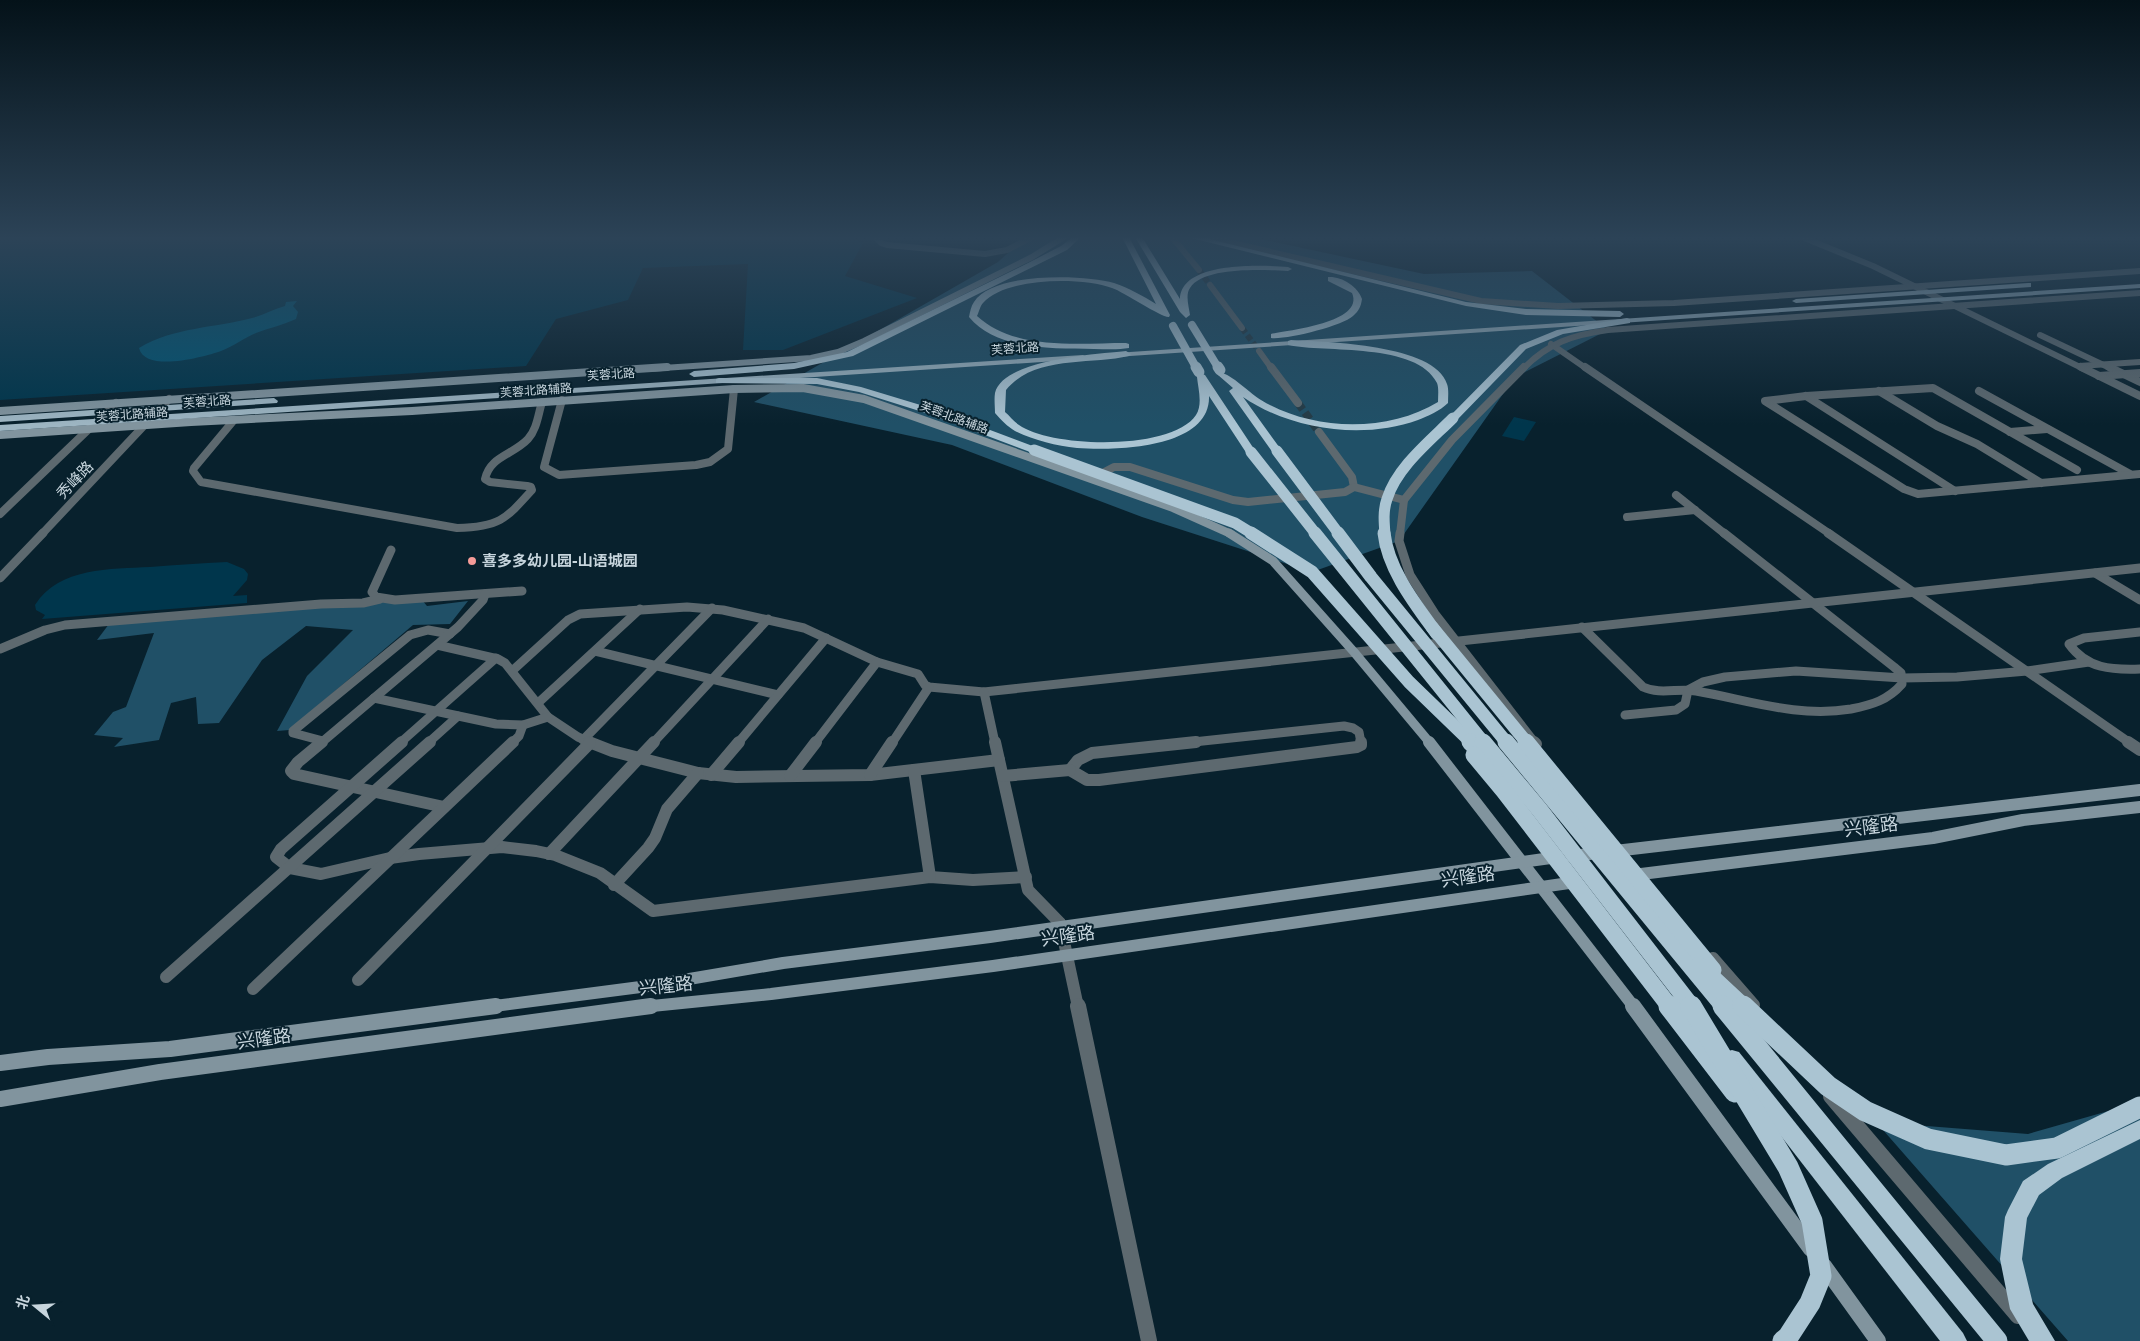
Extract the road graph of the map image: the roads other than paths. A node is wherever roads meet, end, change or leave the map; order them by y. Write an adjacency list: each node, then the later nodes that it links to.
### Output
1 (947, 300): 45 (main road, 芙蓉北路辅路)
2 (961, 300): 34 (highway)
3 (979, 300): 27 (highway)
4 (1145, 300): 18 (highway)
5 (1158, 300): 18 (highway)
6 (1176, 300): 19 (highway)
7 (1185, 300): 19 (highway)
8 (1221, 300): 21 (street)
9 (1358, 300): 23 (highway)
10 (1447, 300): 20 (highway)
11 (1475, 300): 12 (street)
12 (1726, 300)
13 (1831, 300): 20 (main road)
14 (1944, 300): 15 (main road); 17 (street); 20 (main road)
15 (1950, 300)
16 (2047, 300): 17 (street)
17 (1956, 306): 26 (street); 31 (street)
18 (1166, 315): 35 (highway, bridge)
19 (1186, 315): 32 (highway, bridge)
20 (1624, 318): 23 (main road); 24 (main road); 88 (highway, bridge)
21 (1242, 328)
22 (2040, 335): 30 (street)
23 (1274, 336): 25 (main road)
24 (1291, 343): 25 (main road); 32 (highway)
25 (1221, 344): 27 (main road, 芙蓉北路)
26 (1551, 344): 71 (street); 80 (street)
27 (1126, 350): 34 (main road, 芙蓉北路); 35 (highway); 38 (main road, 芙蓉北路)
28 (1259, 351): 48 (street)
29 (2140, 362): 30 (street)
30 (2103, 365): 31 (street); 36 (street)
31 (2079, 366): 37 (street)
32 (1222, 372): 134 (highway, bridge)
33 (2140, 373): 36 (street)
34 (694, 374): 50 (main road, 芙蓉北路)
35 (1200, 374): 137 (highway, bridge)
36 (2122, 374): 37 (street); 39 (street)
37 (2099, 376): 44 (street)
38 (719, 381): 53 (main road, 芙蓉北路); 107 (highway, bridge)
39 (2140, 382)
40 (734, 388): 46 (main road, 芙蓉北路辅路); 46 (street); 66 (main road, 芙蓉北路辅路)
41 (1978, 391): 60 (street)
42 (1879, 392): 43 (street); 62 (street); 67 (street)
43 (1806, 396): 69 (street); 69 (street)
44 (2140, 396)
45 (169, 400): 49 (main road, 芙蓉北路辅路); 50 (street, 秀峰路)
46 (562, 400): 47 (main road, 芙蓉北路辅路)
47 (542, 402): 55 (main road, 芙蓉北路辅路); 55 (street)
48 (1298, 402)
49 (116, 403): 51 (main road, 芙蓉北路辅路); 52 (street, 秀峰路)
50 (162, 408): 52 (main road, 芙蓉北路); 53 (street, 秀峰路)
51 (0, 411)
52 (108, 411): 54 (main road, 芙蓉北路); 56 (street, 秀峰路)
53 (153, 418): 56 (main road, 芙蓉北路); 57 (street, 秀峰路)
54 (0, 419)
55 (234, 420): 57 (main road, 芙蓉北路辅路)
56 (98, 421): 58 (main road, 芙蓉北路); 59 (street, 秀峰路)
57 (146, 425): 59 (main road, 芙蓉北路辅路); 78 (street, 秀峰路)
58 (0, 428)
59 (90, 429): 63 (main road, 芙蓉北路辅路); 73 (street, 秀峰路)
60 (2048, 429): 62 (street); 65 (street)
61 (1319, 432): 68 (street)
62 (2010, 432): 64 (street)
63 (0, 435)
64 (2077, 470)
65 (2136, 474): 67 (street)
66 (1089, 479): 68 (street); 97 (main road, 芙蓉北路辅路)
67 (2041, 483): 69 (street)
68 (1354, 488): 71 (street)
69 (1955, 491)
70 (1676, 495): 72 (street)
71 (1404, 500): 93 (street)
72 (1695, 510): 74 (street); 84 (street)
73 (0, 514)
74 (1627, 516)
75 (391, 550): 82 (street)
76 (2140, 568): 77 (street)
77 (2095, 573): 80 (street); 83 (street)
78 (0, 578)
79 (522, 591): 81 (street)
80 (1915, 592): 84 (street); 104 (street)
81 (485, 594): 82 (street); 91 (street)
82 (380, 598): 95 (street)
83 (2140, 600)
84 (1814, 604): 89 (street); 106 (street)
85 (712, 608): 86 (street); 87 (street); 101 (street)
86 (640, 609): 96 (street); 103 (street)
87 (768, 619): 92 (street); 105 (street)
88 (1432, 627): 134 (highway, bridge); 155 (highway, bridge)
89 (1582, 627): 93 (street); 109 (street)
90 (2140, 632): 100 (street)
91 (450, 634): 94 (street); 119 (street)
92 (826, 638): 99 (street); 111 (street)
93 (1454, 640): 97 (street); 139 (street)
94 (437, 645): 98 (street); 112 (street)
95 (0, 649)
96 (595, 651): 101 (street); 113 (street)
97 (1354, 652): 110 (street); 142 (main road, 芙蓉北路辅路)
98 (496, 658): 103 (street); 114 (street)
99 (877, 662): 108 (street); 129 (street)
100 (2089, 662): 102 (street); 104 (street)
101 (655, 666): 105 (street); 120 (street)
102 (2140, 669)
103 (512, 671): 113 (street)
104 (2027, 671): 106 (street); 121 (street)
105 (711, 678): 111 (street); 122 (street)
106 (1902, 678): 109 (street); 109 (street)
107 (1409, 682): 137 (highway, bridge); 161 (highway, bridge)
108 (929, 687): 110 (street); 127 (street)
109 (1688, 690): 115 (street)
110 (984, 692): 123 (street)
111 (778, 695): 128 (street)
112 (374, 698): 114 (street); 119 (street)
113 (538, 703): 117 (street)
114 (435, 711): 116 (street); 131 (street)
115 (1625, 715)
116 (458, 716): 118 (street); 133 (street)
117 (548, 717): 118 (street); 120 (street)
118 (523, 725): 135 (street)
119 (323, 741): 131 (street)
120 (586, 741): 122 (street); 138 (street)
121 (2140, 750)
122 (636, 758): 126 (street); 140 (street)
123 (999, 760): 124 (street); 130 (street)
124 (914, 770): 127 (street); 145 (street)
125 (1070, 770): 125 (street); 130 (street)
126 (698, 773): 128 (street); 147 (street)
127 (870, 774): 129 (street)
128 (711, 775): 129 (street)
129 (790, 776)
130 (1003, 776): 146 (street)
131 (350, 787): 133 (street); 143 (street)
132 (2140, 790): 139 (main road, 兴隆路)
133 (374, 792): 135 (street); 143 (street)
134 (1560, 805): 149 (highway, bridge)
135 (444, 807): 141 (street)
136 (2140, 807): 144 (main road, 兴隆路)
137 (1539, 809): 156 (highway, bridge)
138 (488, 848): 140 (street); 141 (street); 153 (street)
139 (1621, 850): 142 (main road, 兴隆路); 144 (street)
140 (550, 854): 147 (street)
141 (390, 858): 143 (street); 154 (street)
142 (1522, 862): 148 (main road, 芙蓉北路辅路); 150 (main road, 兴隆路)
143 (290, 868): 152 (street)
144 (1641, 874): 148 (main road, 兴隆路); 167 (street)
145 (930, 877): 146 (street); 147 (street)
146 (1026, 877): 150 (street)
147 (614, 885)
148 (1541, 886): 151 (main road, 兴隆路); 164 (main road, 芙蓉北路辅路)
149 (1657, 925): 155 (highway, bridge); 166 (highway, bridge)
150 (1061, 926): 151 (street); 157 (main road, 兴隆路)
151 (1067, 955): 158 (main road, 兴隆路); 162 (street)
152 (166, 977)
153 (358, 980)
154 (253, 989)
155 (1747, 1011): 159 (highway, bridge)
156 (1696, 1012): 161 (highway, bridge); 165 (highway, bridge)
157 (0, 1063)
158 (0, 1099)
159 (2140, 1107)
160 (2140, 1129): 167 (highway)
161 (1766, 1130): 163 (highway, bridge)
162 (1149, 1341)
163 (1783, 1341)
164 (1878, 1341)
165 (1955, 1341)
166 (1997, 1341)
167 (2041, 1341)

